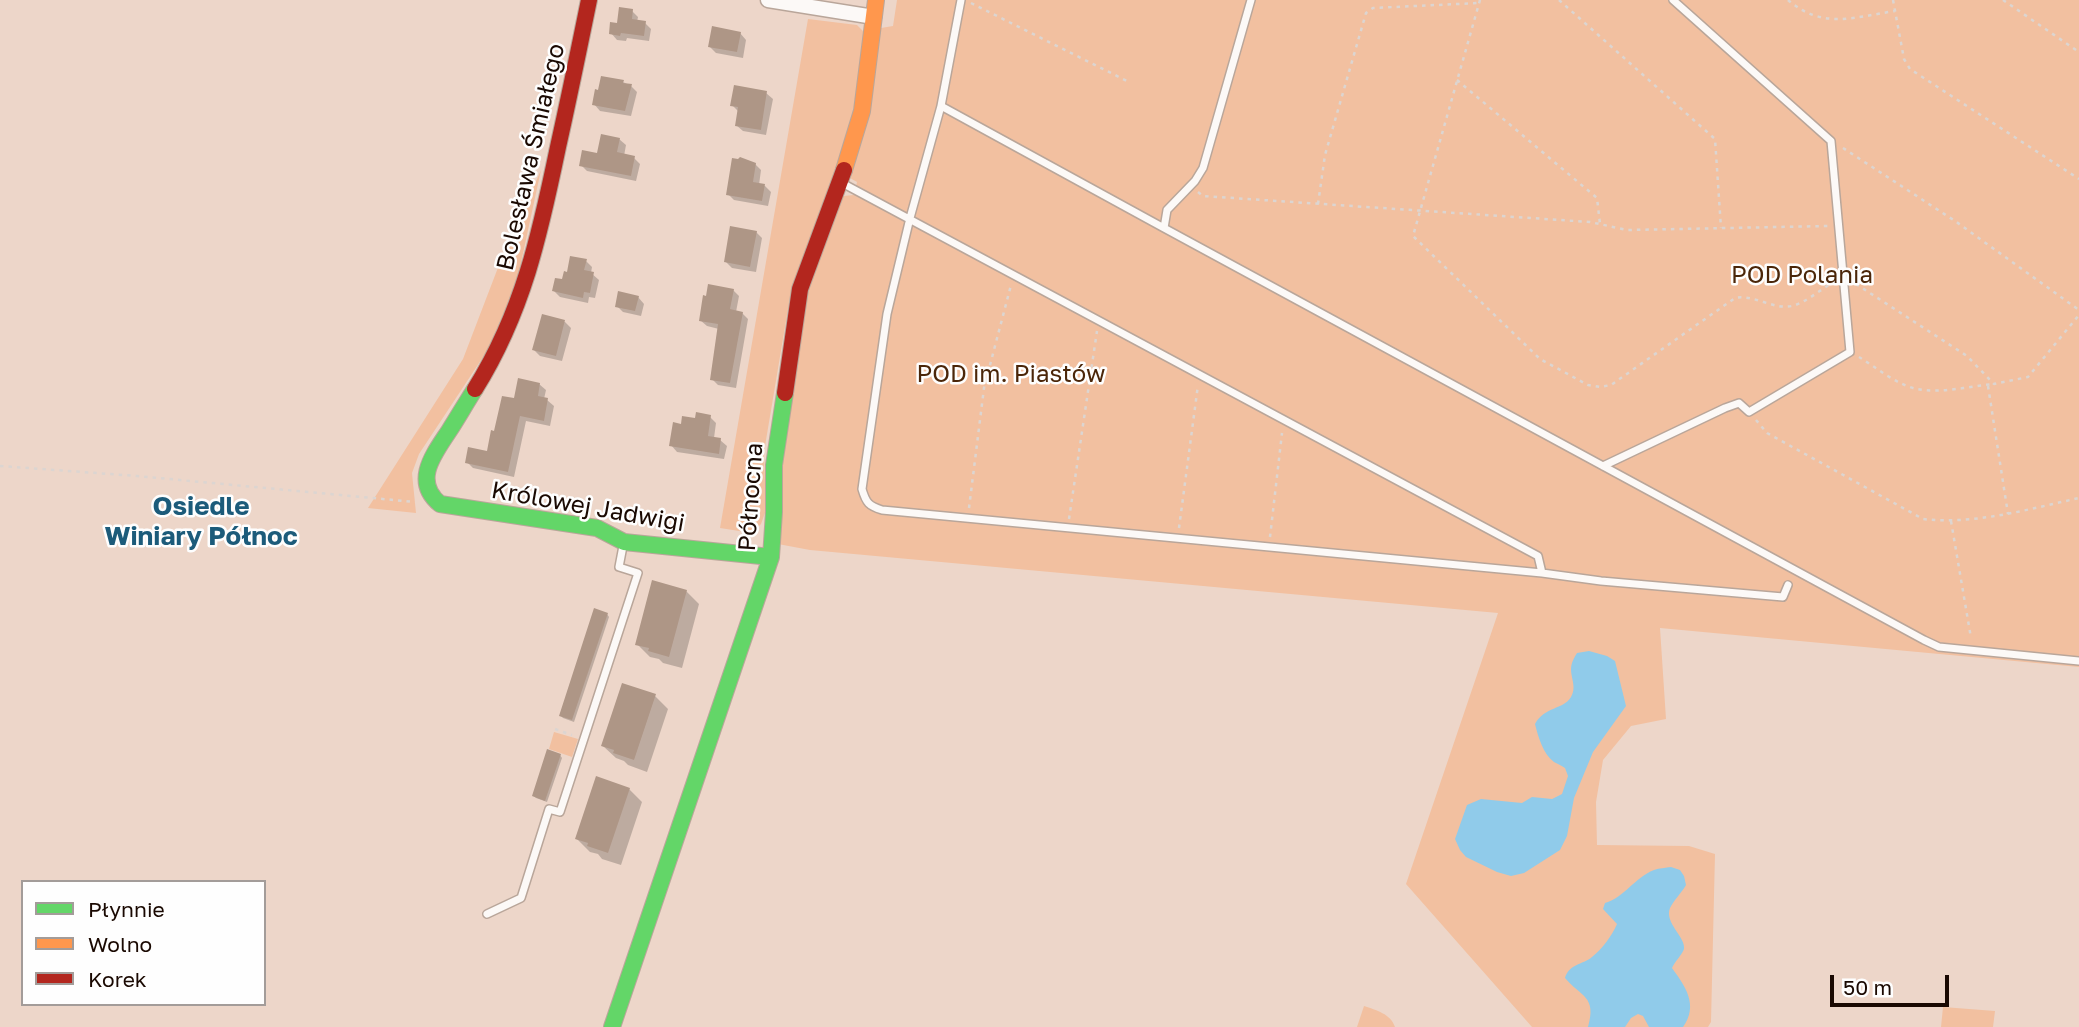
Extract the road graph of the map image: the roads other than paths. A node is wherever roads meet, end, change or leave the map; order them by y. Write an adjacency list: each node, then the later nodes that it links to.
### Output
1 (589, 0): 13 (street, Bolesława Śmiałego)
2 (768, 0): 7 (street)
3 (876, 0): 7 (street, Północna)
4 (963, 0): 8 (lane)
5 (1251, 0): 11 (lane)
6 (1673, 0): 12 (lane)
7 (874, 18): 9 (street, Północna)
8 (941, 106): 10 (lane); 11 (lane)
9 (841, 182): 10 (lane); 15 (street, Północna)
10 (910, 218): 16 (lane); 16 (lane)
11 (1164, 229): 12 (lane)
12 (1603, 466): 18 (lane)
13 (440, 504): 14 (street, Królowej Jadwigi)
14 (624, 542): 15 (street, Królowej Jadwigi); 19 (lane)
15 (771, 557): 20 (street, Północna)
16 (1542, 573): 17 (lane)
17 (1788, 585)
18 (2079, 661)
19 (487, 914)
20 (612, 1027)

